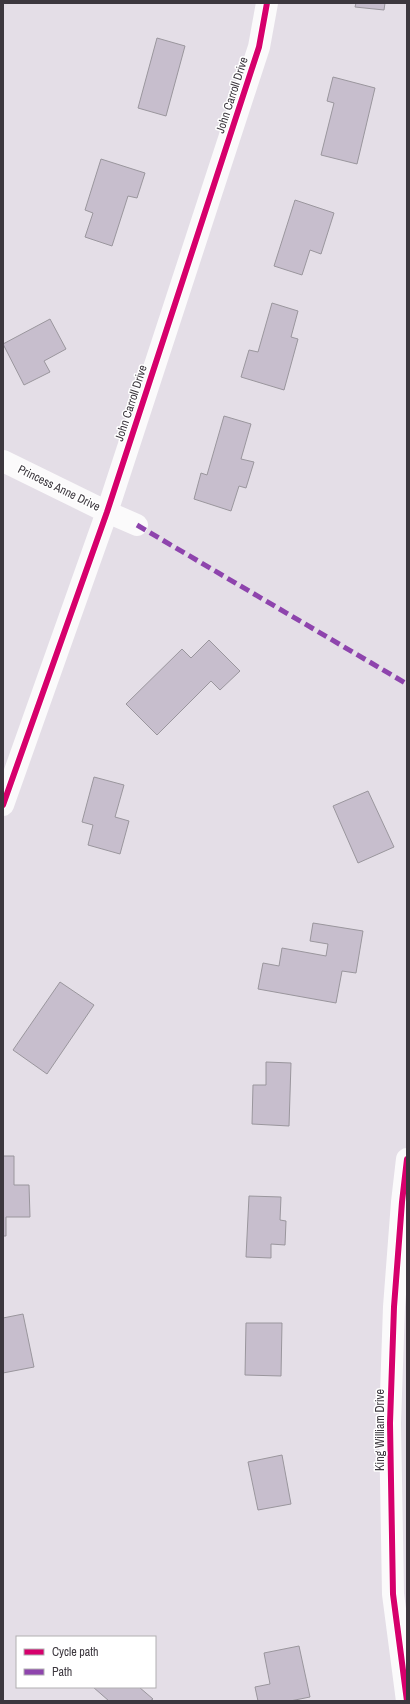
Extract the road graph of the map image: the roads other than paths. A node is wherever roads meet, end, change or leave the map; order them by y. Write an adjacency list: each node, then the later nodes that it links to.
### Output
1 (267, 3): 3 (street, John Carroll Drive)
2 (3, 461): 3 (street, Princess Anne Drive)
3 (107, 512): 4 (street, Princess Anne Drive); 5 (street, John Carroll Drive)
4 (138, 525)
5 (3, 805)
6 (407, 1159): 7 (street, King William Drive)
7 (407, 1701)

